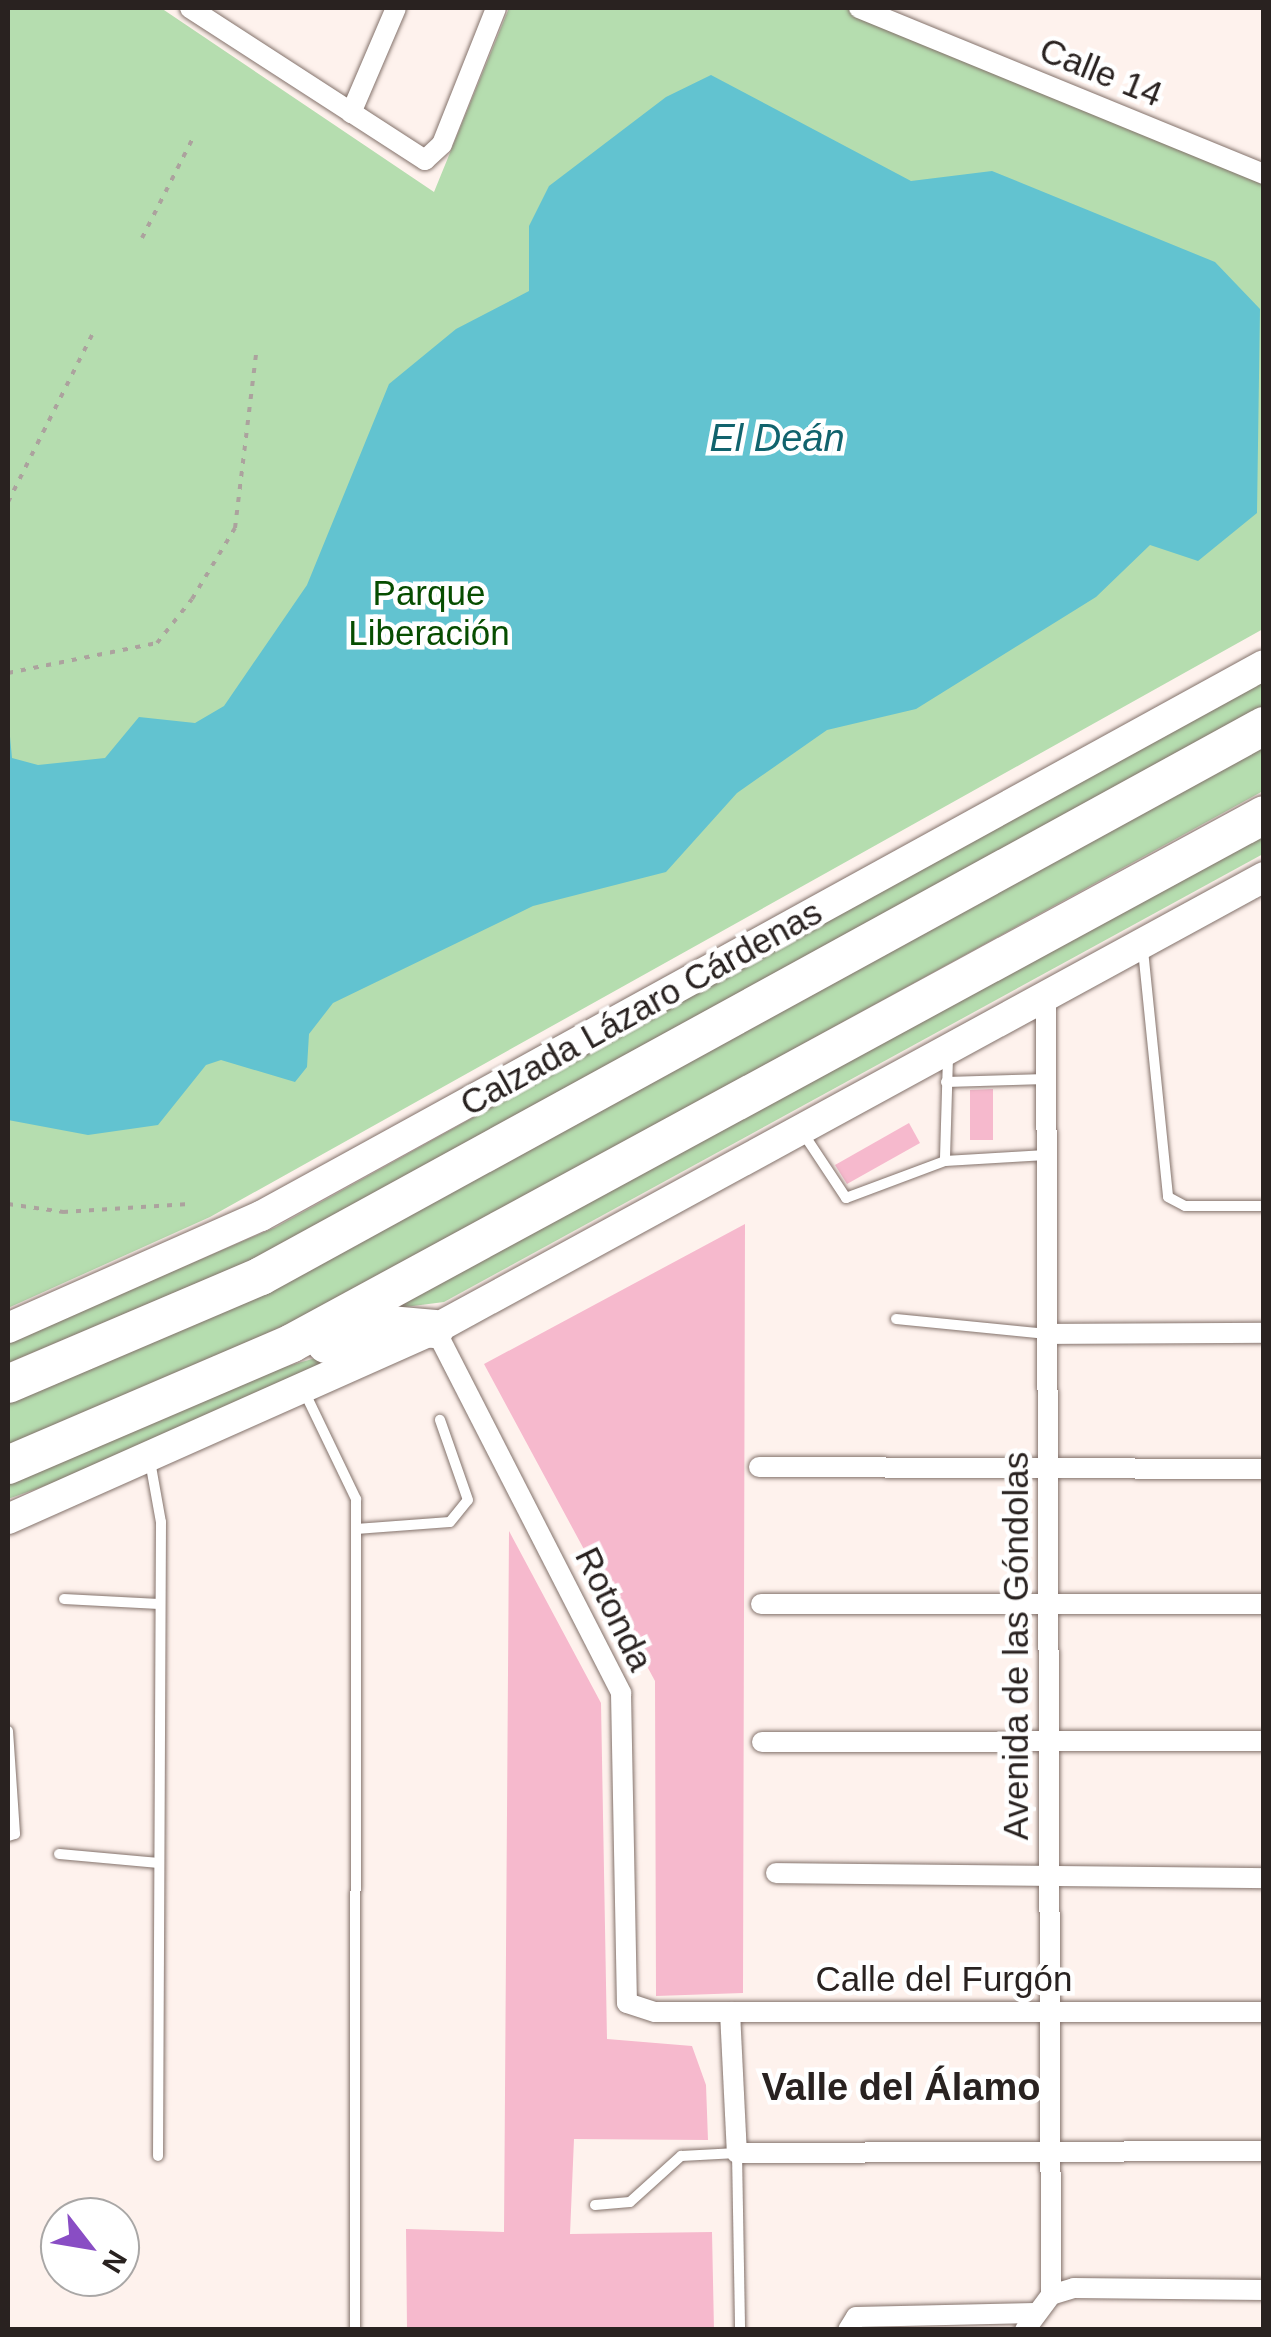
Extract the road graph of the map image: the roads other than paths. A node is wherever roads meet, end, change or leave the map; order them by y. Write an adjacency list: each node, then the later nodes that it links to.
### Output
1 (190, 8): 6 (street)
2 (229, 8): 6 (street)
3 (396, 8): 7 (street)
4 (496, 8): 7 (street)
5 (859, 8): 8 (street, Calle 14)
6 (220, 30): 7 (street)
7 (351, 113)
8 (1264, 174)
9 (1264, 665): 22 (main road, Calzada Lázaro Cárdenas)
10 (1264, 726): 27 (highway, Calzada Lázaro Cárdenas)
11 (1264, 816): 26 (highway)
12 (1264, 877): 13 (main road)
13 (1142, 944): 14 (main road); 20 (lane)
14 (1046, 997): 15 (main road); 16 (street, Avenida de las Góndolas)
15 (948, 1066): 16 (lane); 17 (main road); 19 (lane)
16 (1046, 1078): 18 (street, Avenida de las Góndolas)
17 (801, 1131): 19 (lane); 23 (main road)
18 (1046, 1155): 19 (lane); 25 (street, Avenida de las Góndolas)
19 (945, 1161)
20 (1264, 1206)
21 (896, 1319): 25 (lane)
22 (8, 1328)
23 (435, 1329): 26 (highway); 28 (main road); 53 (street, Rotonda)
24 (1264, 1333): 25 (street)
25 (1047, 1334): 34 (street, Avenida de las Góndolas)
26 (218, 1376): 31 (highway)
27 (8, 1384)
28 (304, 1390): 30 (main road); 36 (lane)
29 (440, 1420): 36 (lane)
30 (150, 1460): 35 (main road); 38 (lane)
31 (8, 1465)
32 (759, 1468): 34 (street)
33 (1264, 1469): 34 (street)
34 (1048, 1470): 40 (street, Avenida de las Góndolas)
35 (8, 1519)
36 (356, 1529): 67 (lane)
37 (64, 1599): 38 (lane)
38 (158, 1604): 49 (lane)
39 (761, 1604): 40 (street)
40 (1048, 1604): 41 (street); 43 (street, Avenida de las Góndolas)
41 (1264, 1604)
42 (8, 1730): 46 (lane)
43 (1049, 1741): 44 (street); 45 (street); 52 (street, Avenida de las Góndolas)
44 (1264, 1741)
45 (762, 1742)
46 (9, 1779): 47 (lane)
47 (8, 1836)
48 (59, 1854): 49 (lane)
49 (158, 1864): 60 (lane)
50 (776, 1873): 52 (street)
51 (1264, 1878): 52 (street)
52 (1050, 1879): 55 (street, Avenida de las Góndolas)
53 (627, 2003): 54 (street, Calle del Furgón)
54 (730, 2012): 55 (street, Calle del Furgón); 59 (street)
55 (1050, 2012): 56 (street, Calle del Furgón); 58 (street, Avenida de las Góndolas)
56 (1264, 2012)
57 (1264, 2151): 58 (street)
58 (1050, 2152): 59 (street); 63 (street, Avenida de las Góndolas)
59 (737, 2153): 61 (lane); 68 (lane)
60 (158, 2156)
61 (594, 2205)
62 (1264, 2290): 63 (street)
63 (1051, 2295): 64 (street)
64 (1030, 2321): 65 (street)
65 (958, 2322): 66 (street)
66 (848, 2326)
67 (355, 2330)
68 (740, 2330)

